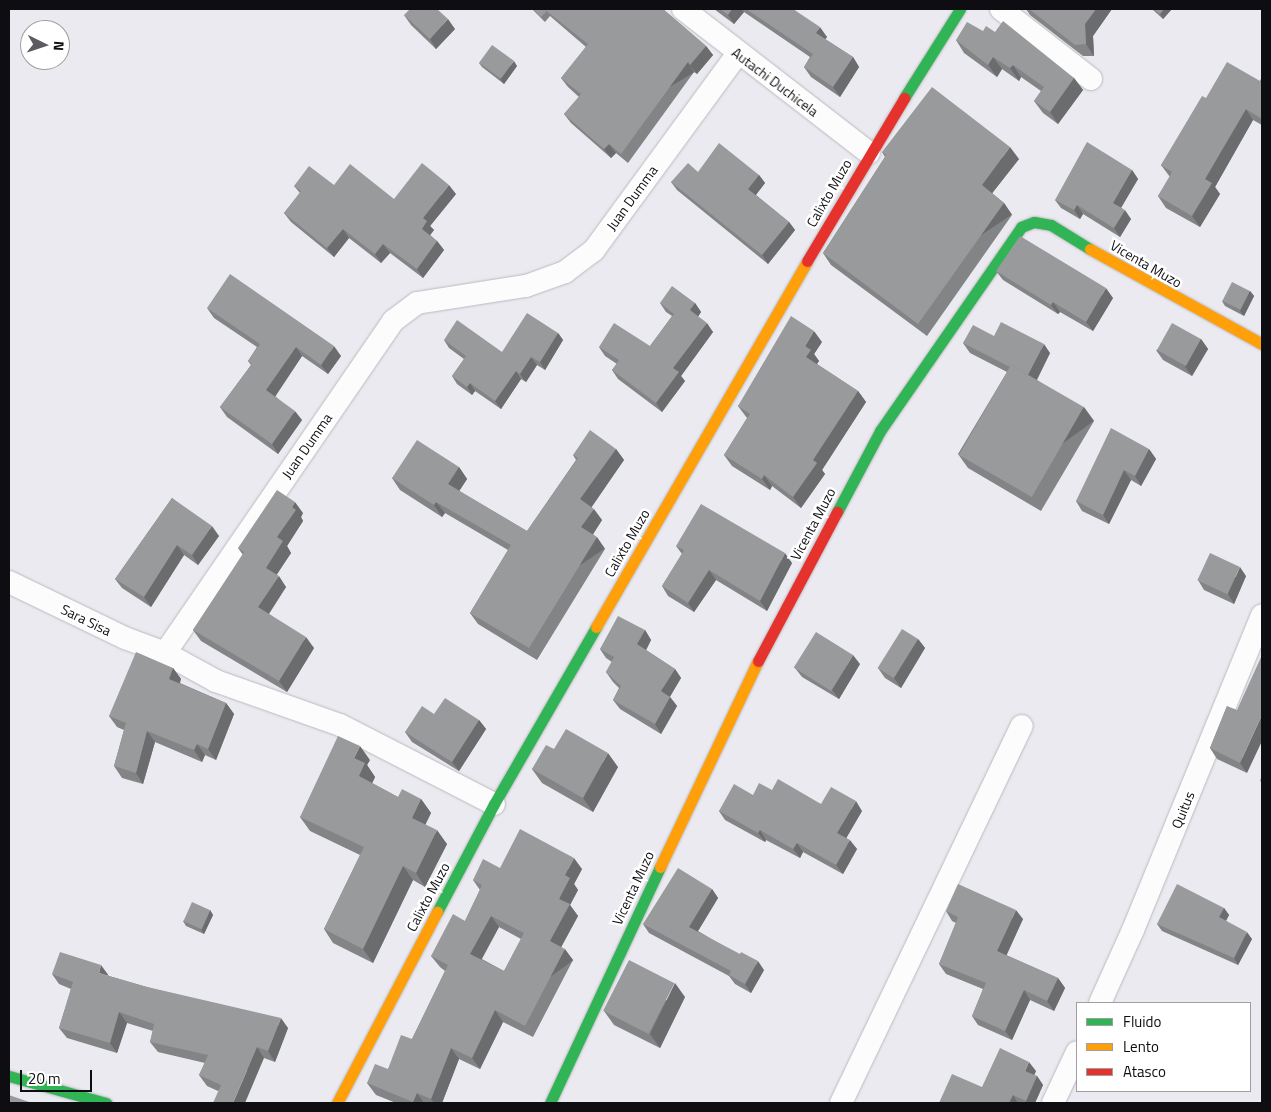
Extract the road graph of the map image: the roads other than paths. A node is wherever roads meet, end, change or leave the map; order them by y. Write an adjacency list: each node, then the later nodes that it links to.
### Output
1 (683, 9): 4 (street, Autachi Duchicela)
2 (960, 9): 6 (street, Calixto Muzo)
3 (1001, 9): 5 (street)
4 (738, 53): 6 (street, Autachi Duchicela); 10 (street, Juan Dumma)
5 (1091, 79)
6 (869, 153): 12 (street, Calixto Muzo)
7 (1262, 344): 18 (street, Vicenta Muzo)
8 (9, 582): 10 (street, Sara Sisa)
9 (1262, 615): 13 (street, Quitus)
10 (165, 653): 12 (street)
11 (1022, 726): 19 (street)
12 (494, 804): 17 (street, Calixto Muzo)
13 (1100, 1002)
14 (1076, 1054): 20 (street)
15 (9, 1076): 16 (street)
16 (106, 1103)
17 (337, 1103)
18 (550, 1103)
19 (840, 1103)
20 (1053, 1103)

